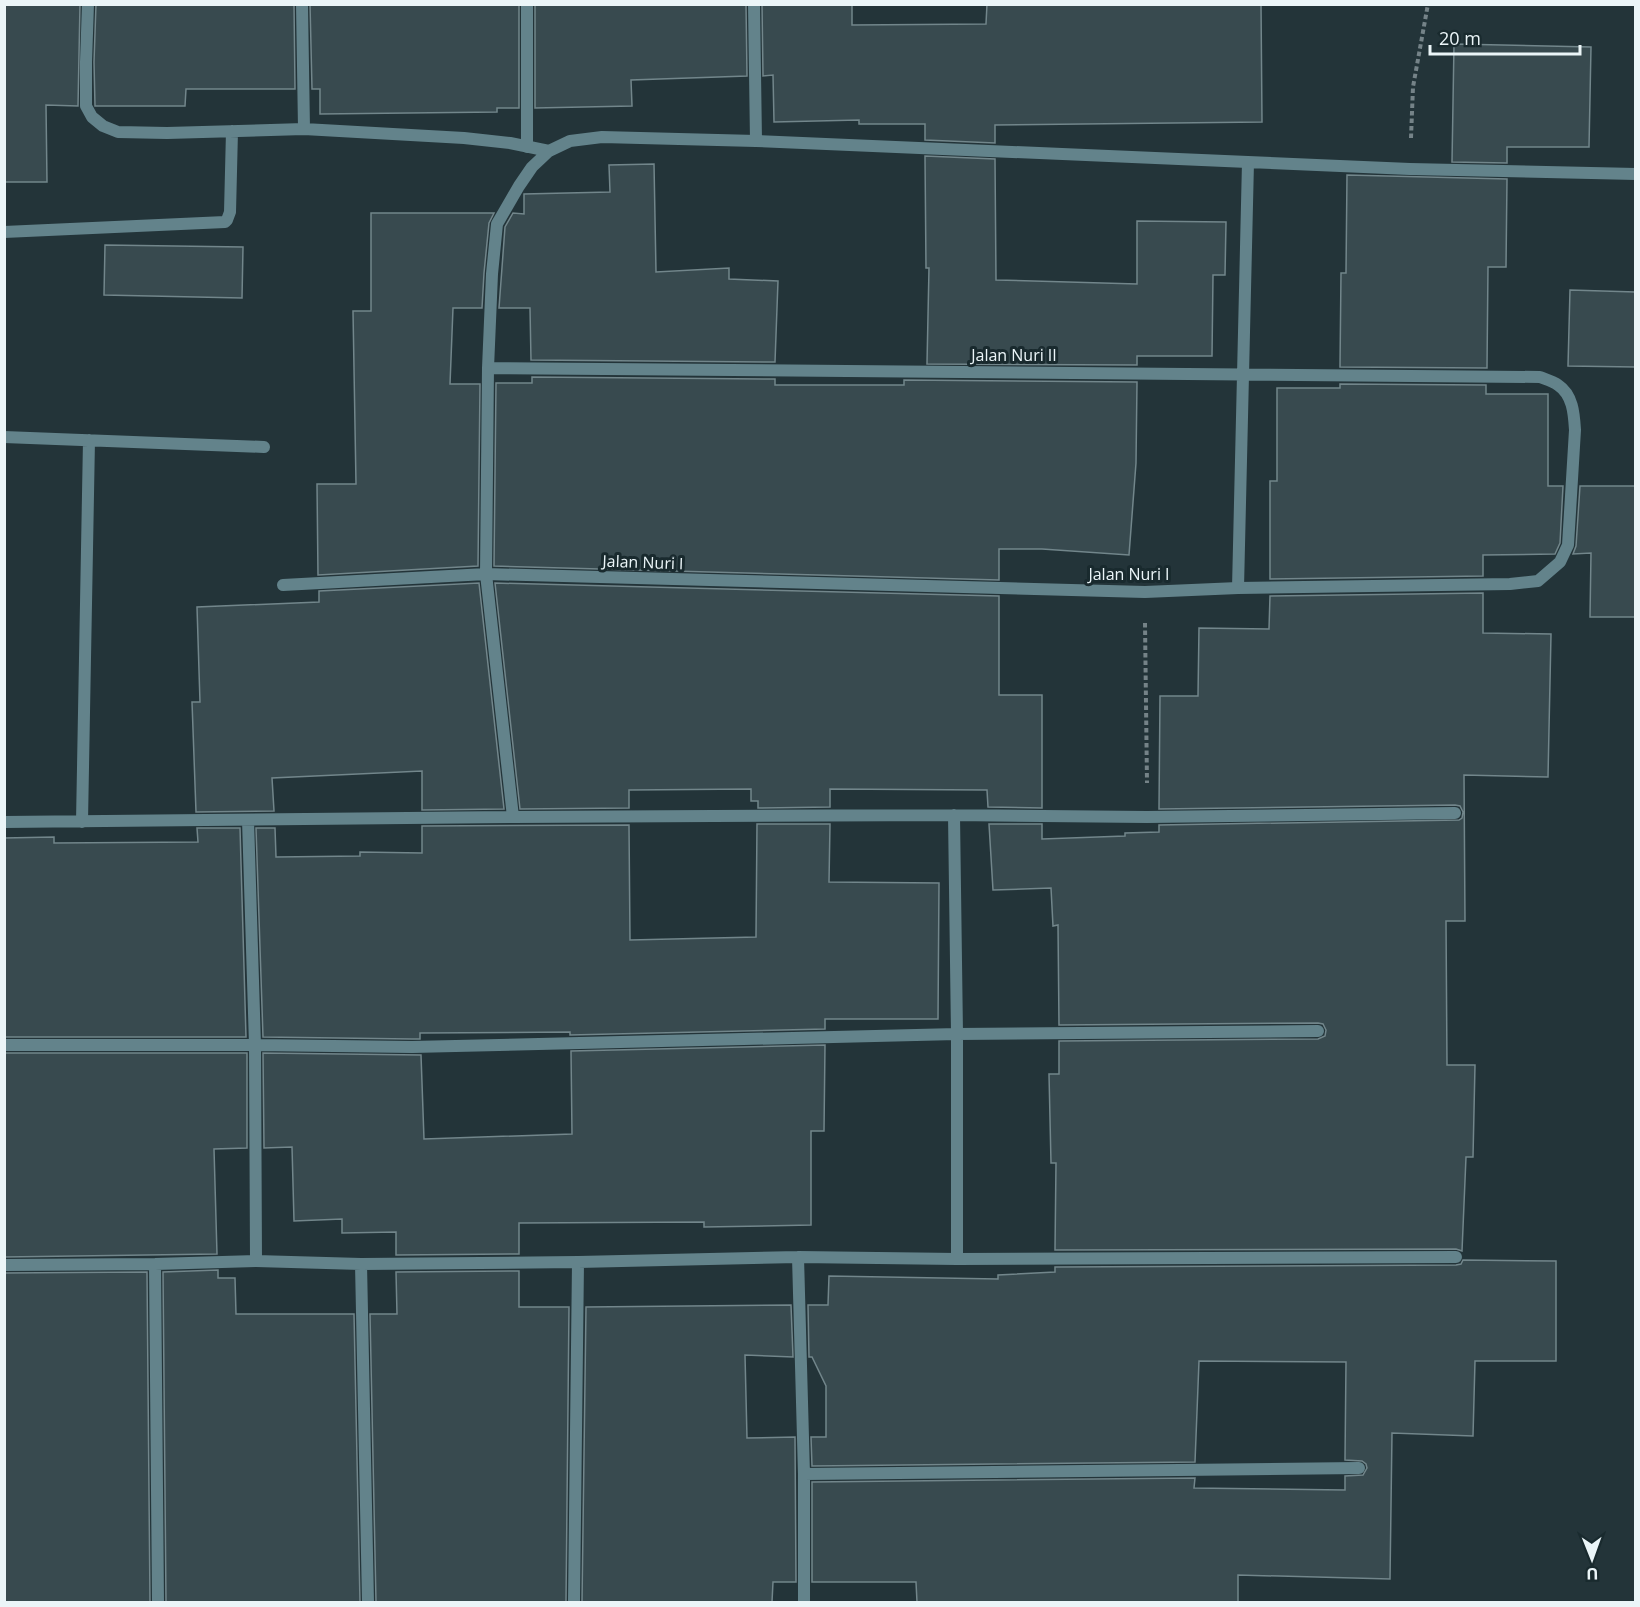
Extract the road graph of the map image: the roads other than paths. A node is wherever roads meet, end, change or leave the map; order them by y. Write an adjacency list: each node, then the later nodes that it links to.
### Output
1 (88, 4): 6 (street)
2 (303, 4): 5 (street)
3 (527, 4): 8 (street)
4 (754, 4): 7 (street)
5 (304, 129): 6 (street); 8 (street)
6 (232, 131): 12 (street)
7 (756, 141): 9 (street); 10 (street)
8 (528, 147): 9 (street)
9 (549, 151): 13 (street)
10 (1248, 162): 11 (street); 14 (street)
11 (1635, 174)
12 (4, 232)
13 (488, 368): 14 (street, Jalan Nuri II); 19 (street)
14 (1243, 374): 15 (street, Jalan Nuri II); 21 (street)
15 (1540, 377): 21 (street, Jalan Nuri I)
16 (4, 437): 17 (street)
17 (89, 440): 18 (street); 27 (street)
18 (264, 447)
19 (486, 574): 20 (street, Jalan Nuri I); 21 (street, Jalan Nuri I); 24 (street)
20 (283, 585)
21 (1238, 588)
22 (1455, 813): 23 (street)
23 (954, 815): 24 (street); 29 (street)
24 (513, 817): 25 (street)
25 (248, 820): 27 (street); 30 (street)
26 (4, 822): 27 (street)
27 (82, 822)
28 (1318, 1031): 29 (street)
29 (957, 1034): 30 (street); 34 (street)
30 (255, 1045): 31 (street); 35 (street)
31 (4, 1046)
32 (798, 1257): 34 (street); 36 (street); 41 (street)
33 (1456, 1257): 34 (street)
34 (957, 1259)
35 (256, 1261): 37 (street); 38 (street)
36 (578, 1262): 38 (street); 44 (street)
37 (155, 1264): 39 (street); 42 (street)
38 (361, 1264): 43 (street)
39 (4, 1265)
40 (1359, 1468): 41 (street)
41 (804, 1474): 45 (street)
42 (158, 1602)
43 (368, 1602)
44 (574, 1602)
45 (804, 1602)

